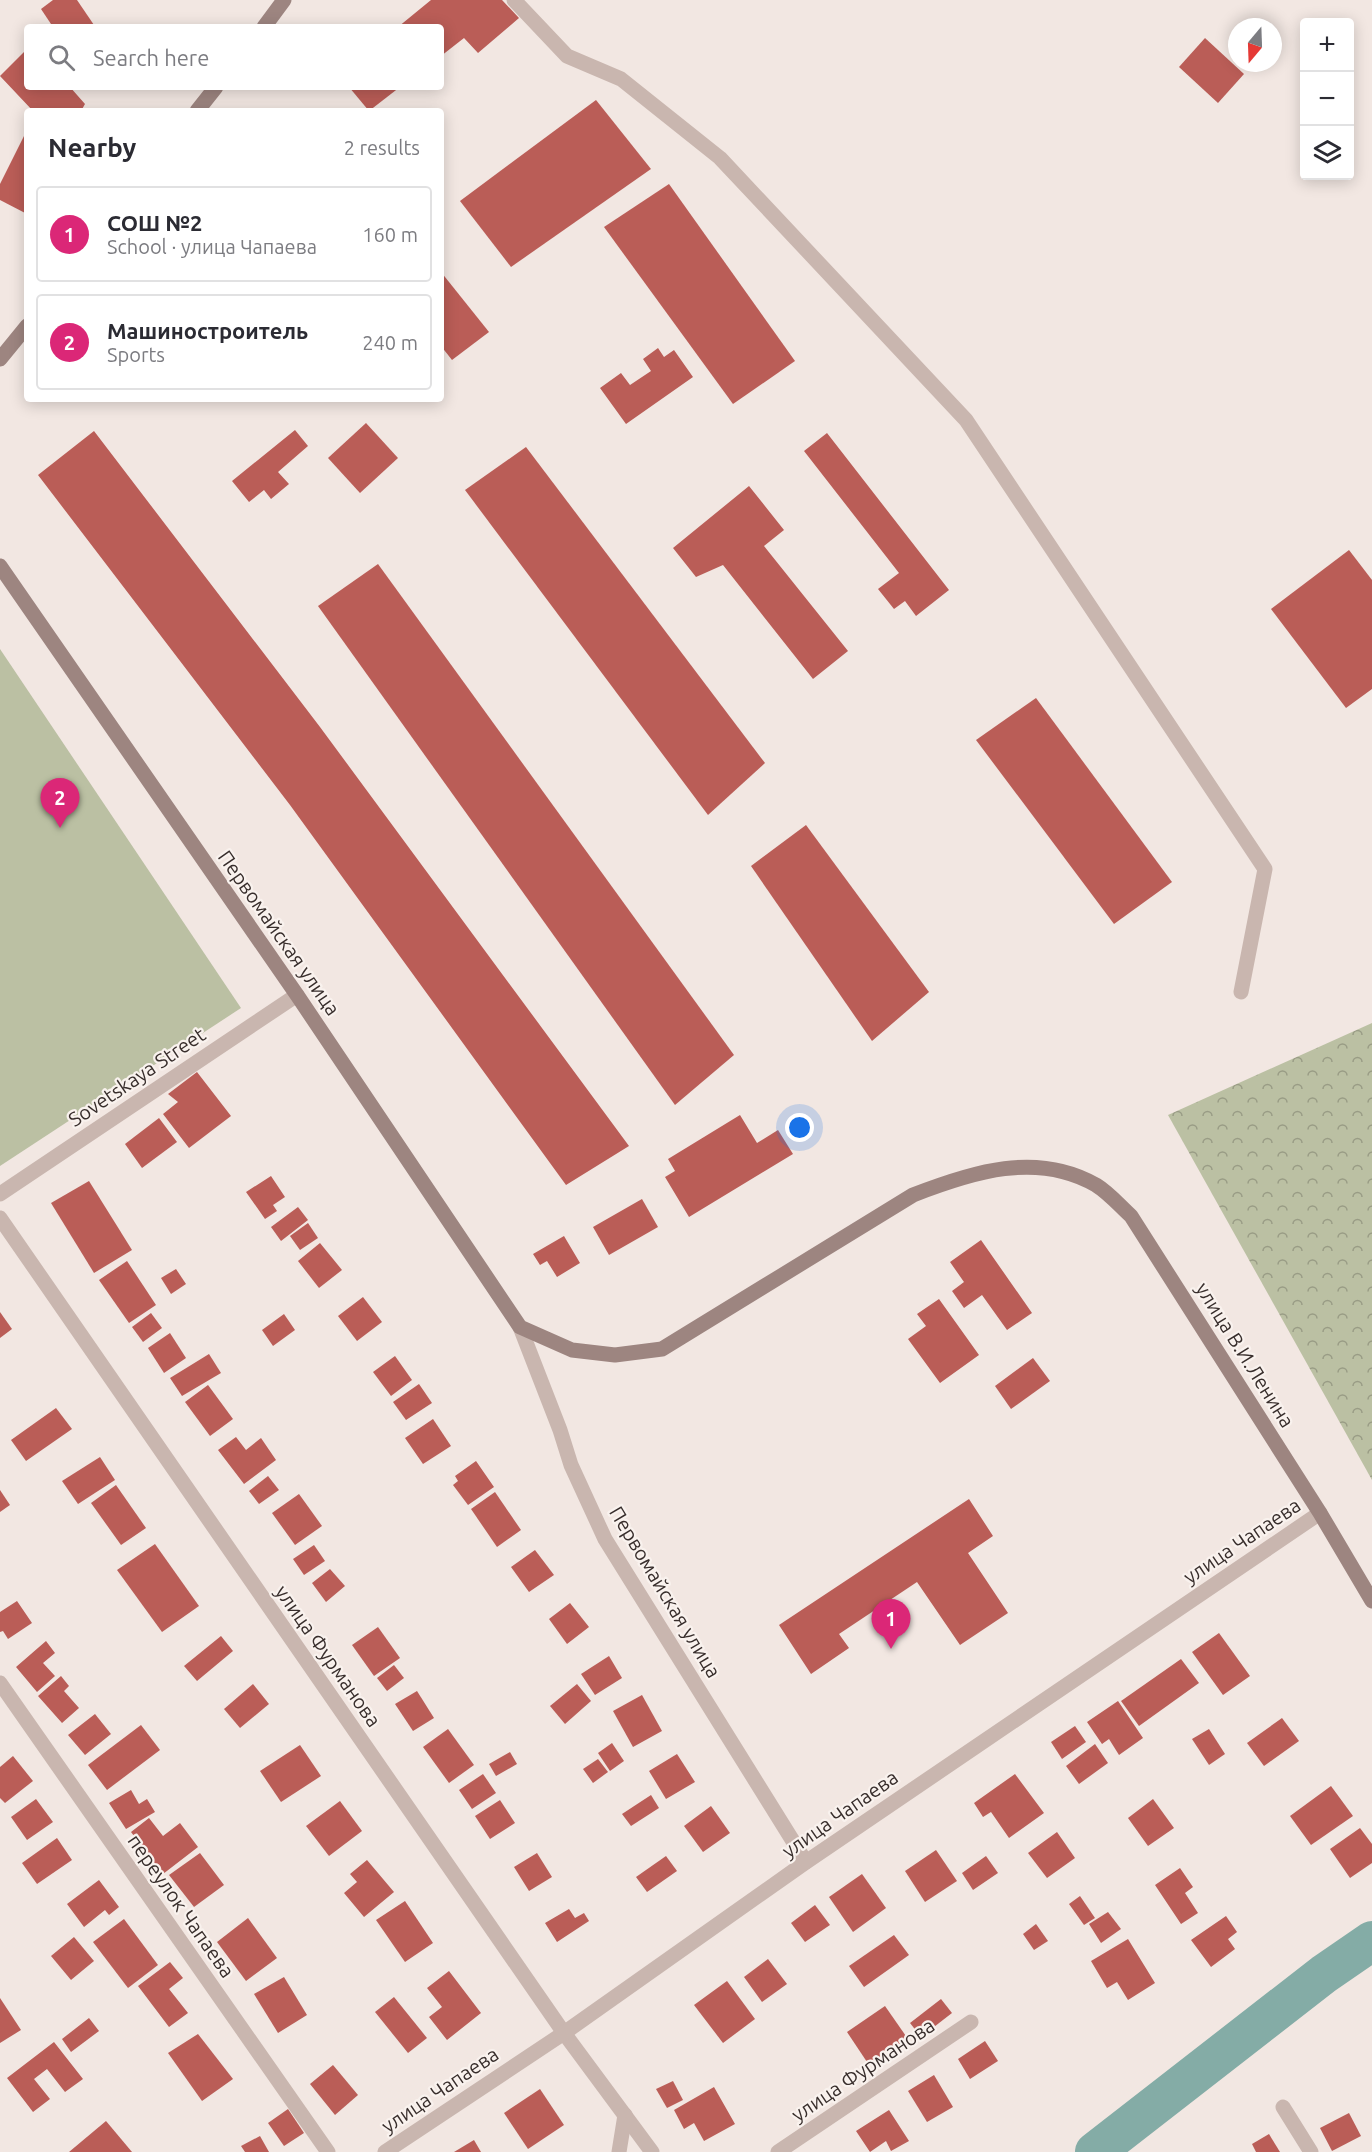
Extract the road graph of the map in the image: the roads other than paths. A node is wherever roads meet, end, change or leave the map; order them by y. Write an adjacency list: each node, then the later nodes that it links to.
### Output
1 (514, 0): 9 (street)
2 (281, 3): 3 (main road)
3 (266, 24)
4 (214, 90): 5 (main road)
5 (199, 108)
6 (24, 330): 7 (main road)
7 (0, 359)
8 (0, 566): 10 (main road, Первомайская улица)
9 (1241, 992)
10 (297, 995): 11 (street, Sovetskaya Street); 13 (main road, Первомайская улица)
11 (0, 1194)
12 (0, 1218): 19 (street, улица Фурманова)
13 (520, 1327): 14 (main road, улица В.И.Ленина); 17 (street, Первомайская улица)
14 (1320, 1513): 15 (main road, улица В.И.Ленина); 17 (street, улица Чапаева)
15 (1372, 1600)
16 (0, 1683): 22 (street, переулок Чапаева)
17 (806, 1862): 19 (street, улица Чапаева)
18 (971, 2022): 26 (street, улица Фурманова)
19 (564, 2033): 21 (street, улица Фурманова); 23 (street, улица Чапаева)
20 (1283, 2107): 27 (street)
21 (625, 2115): 24 (street); 25 (street, улица Фурманова)
22 (328, 2152)
23 (385, 2152)
24 (619, 2152)
25 (652, 2152)
26 (778, 2152)
27 (1311, 2152)

